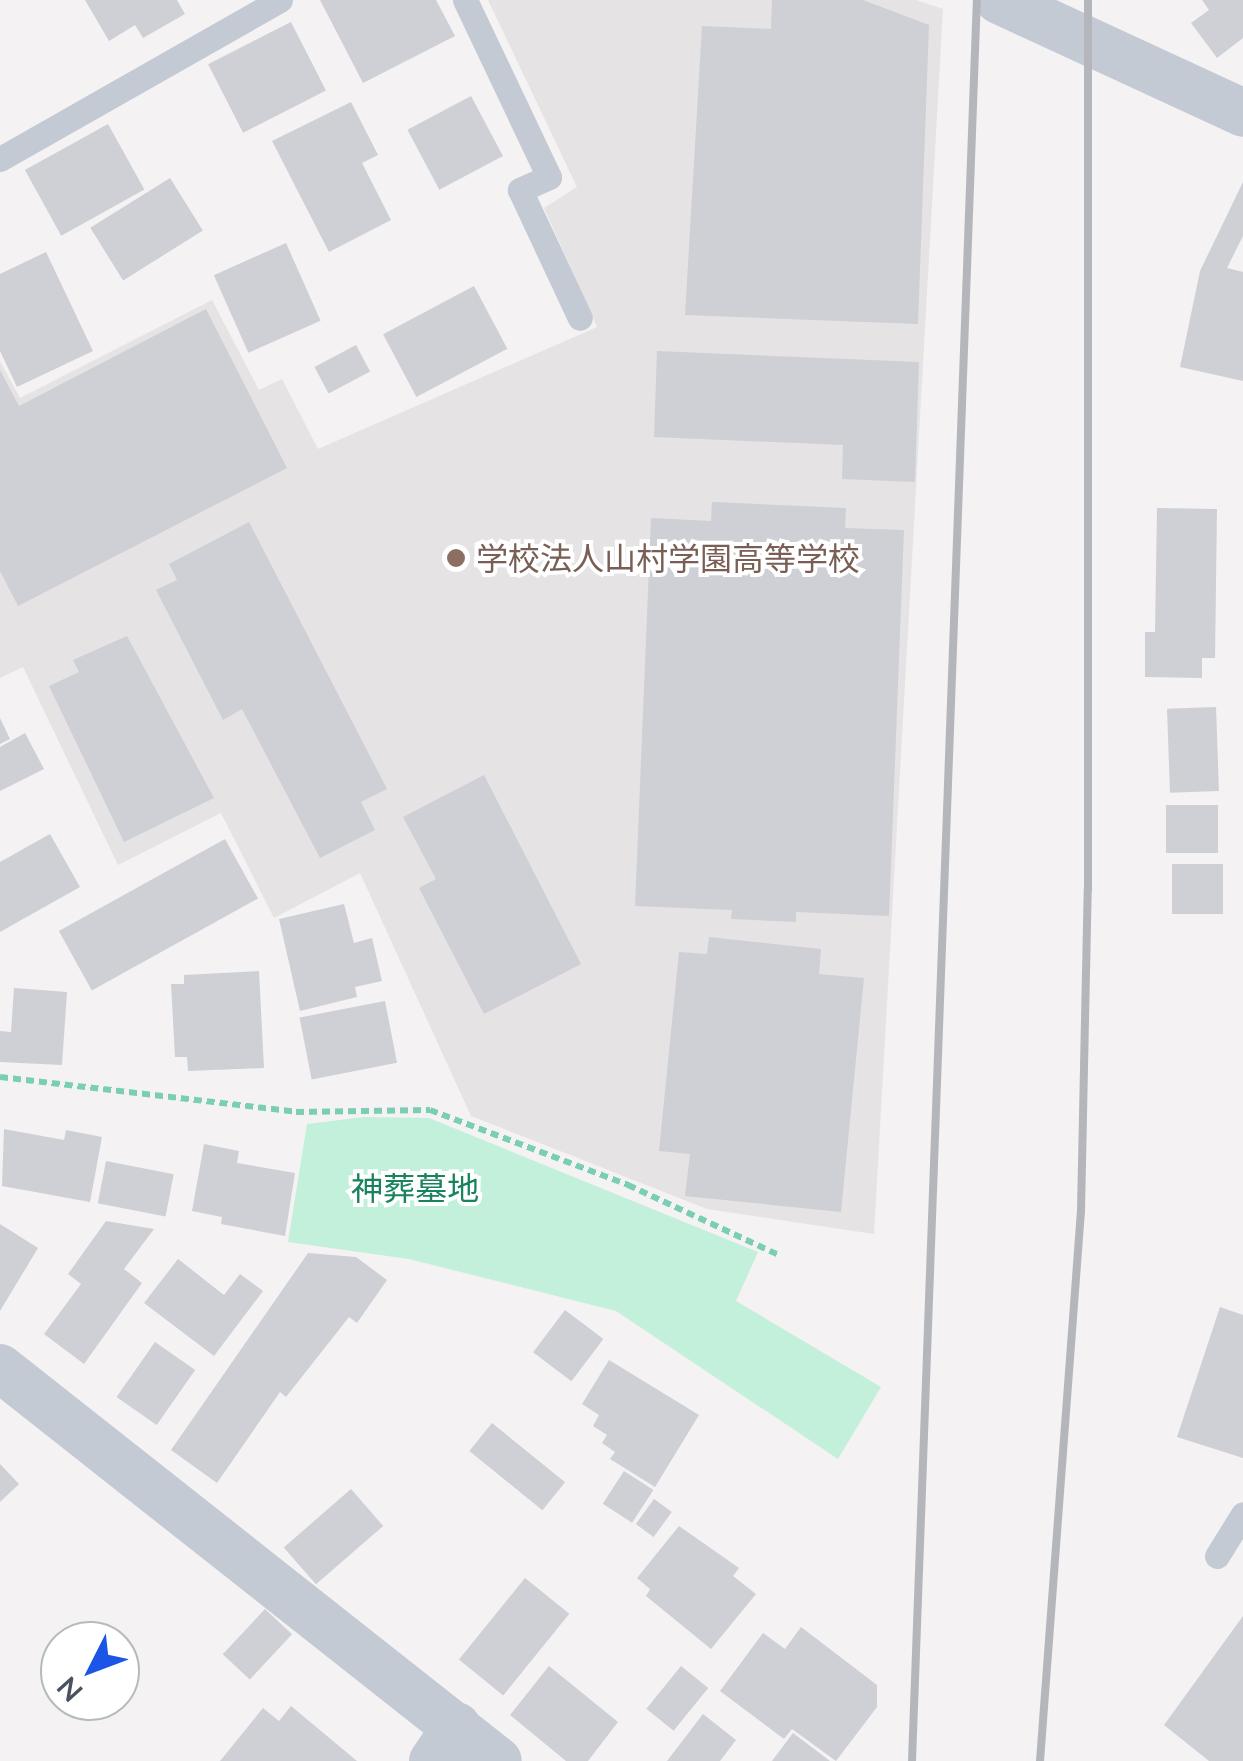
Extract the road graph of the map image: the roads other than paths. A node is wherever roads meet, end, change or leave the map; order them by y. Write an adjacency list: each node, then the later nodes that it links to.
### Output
1 (280, 0): 5 (lane)
2 (464, 0): 6 (lane)
3 (998, 0): 4 (street)
4 (1243, 113)
5 (0, 159)
6 (580, 318)
7 (0, 1368): 10 (street)
8 (1243, 1514): 9 (lane)
9 (1216, 1556)
10 (445, 1744): 11 (street)
11 (498, 1761)

